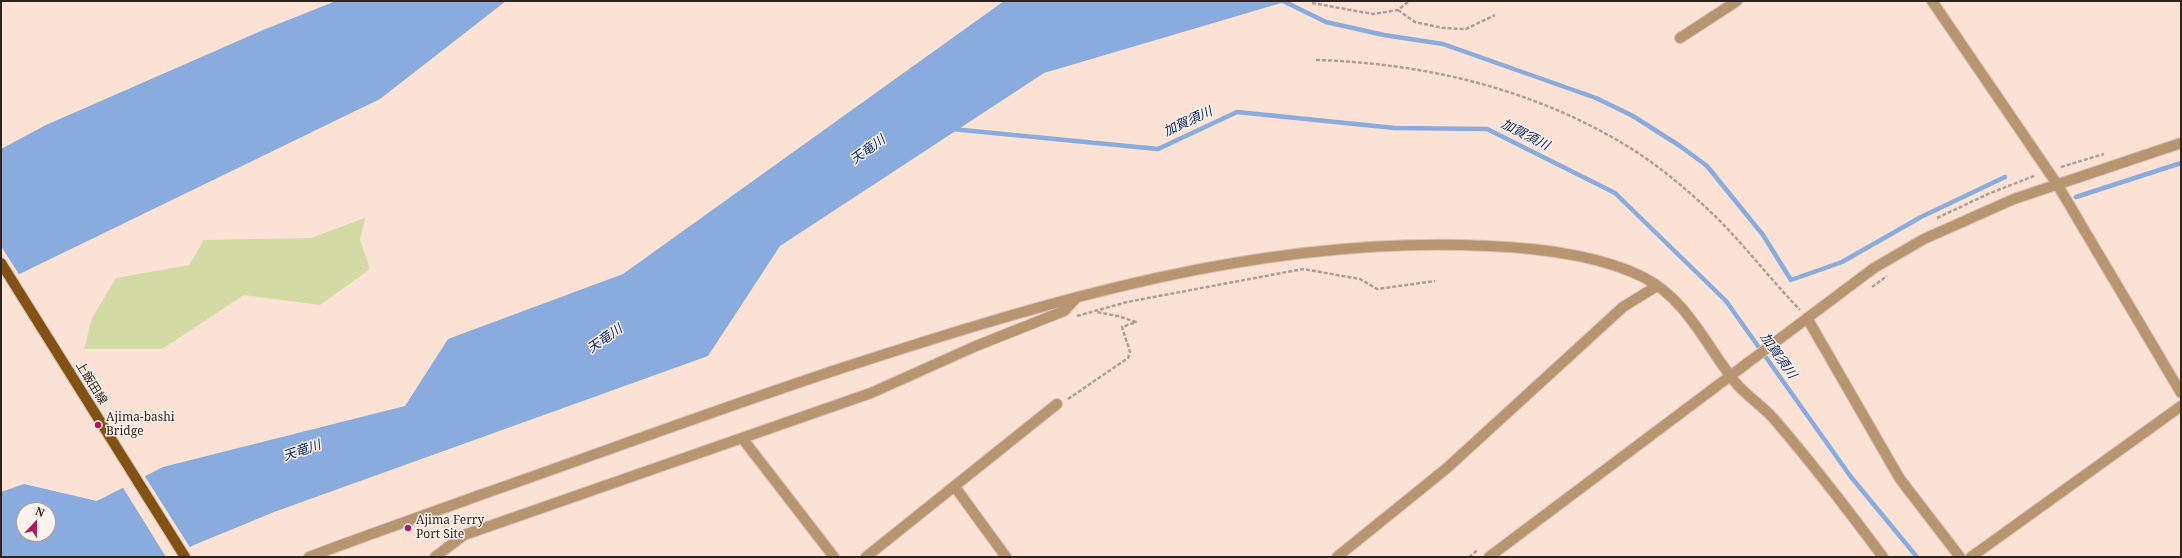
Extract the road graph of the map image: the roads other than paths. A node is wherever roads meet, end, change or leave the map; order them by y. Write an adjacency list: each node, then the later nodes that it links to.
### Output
1 (1737, 1): 3 (street)
2 (1932, 1): 5 (street)
3 (1680, 38)
4 (2181, 143): 5 (street)
5 (2057, 184): 9 (street); 11 (street)
6 (1, 263): 16 (main road, 上飯田線)
7 (1657, 286): 8 (street); 10 (street); 22 (street)
8 (1079, 296): 14 (street); 17 (street)
9 (1805, 320): 10 (street); 25 (street)
10 (1734, 373): 23 (street); 24 (street)
11 (2181, 393)
12 (1057, 404): 15 (street)
13 (2181, 406): 26 (street)
14 (742, 438): 18 (street); 19 (street)
15 (955, 488): 20 (street); 21 (street)
16 (185, 557)
17 (309, 557)
18 (435, 557)
19 (834, 557)
20 (866, 557)
21 (1006, 557)
22 (1337, 557)
23 (1489, 557)
24 (1883, 557)
25 (1960, 557)
26 (1971, 557)

